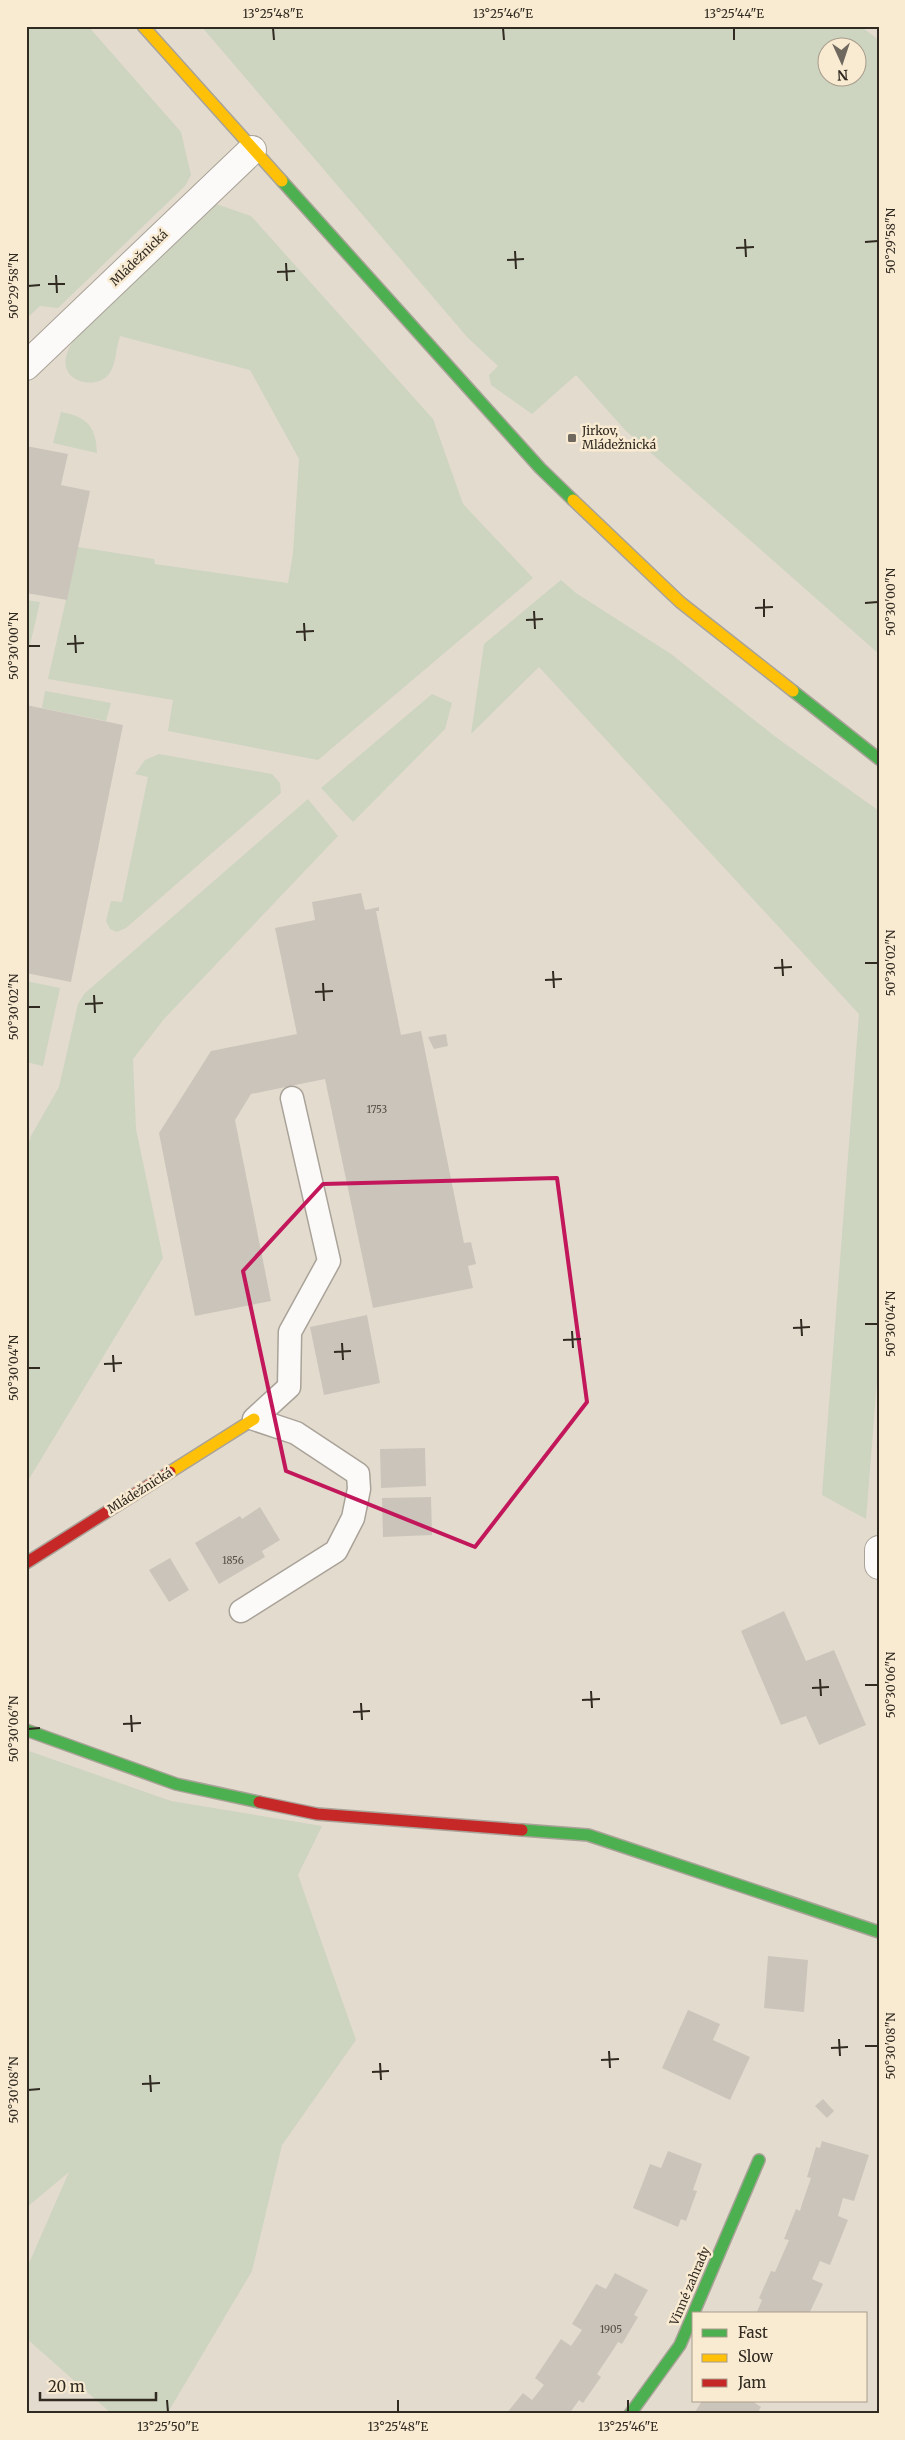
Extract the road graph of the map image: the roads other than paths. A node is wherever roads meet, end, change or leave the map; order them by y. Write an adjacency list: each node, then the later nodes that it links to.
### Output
1 (143, 26): 2 (street)
2 (252, 150): 3 (street, Mládežnická); 4 (street)
3 (26, 366)
4 (879, 759)
5 (292, 1098): 6 (lane)
6 (254, 1419): 8 (street, Mládežnická); 10 (lane)
7 (879, 1550): 9 (street)
8 (26, 1563)
9 (879, 1565)
10 (241, 1611)
11 (26, 1730): 12 (street)
12 (879, 1932)
13 (759, 2160): 14 (street, Vinné zahrady)
14 (694, 2312)
15 (692, 2318): 16 (street, Vinné zahrady)
16 (630, 2414)

